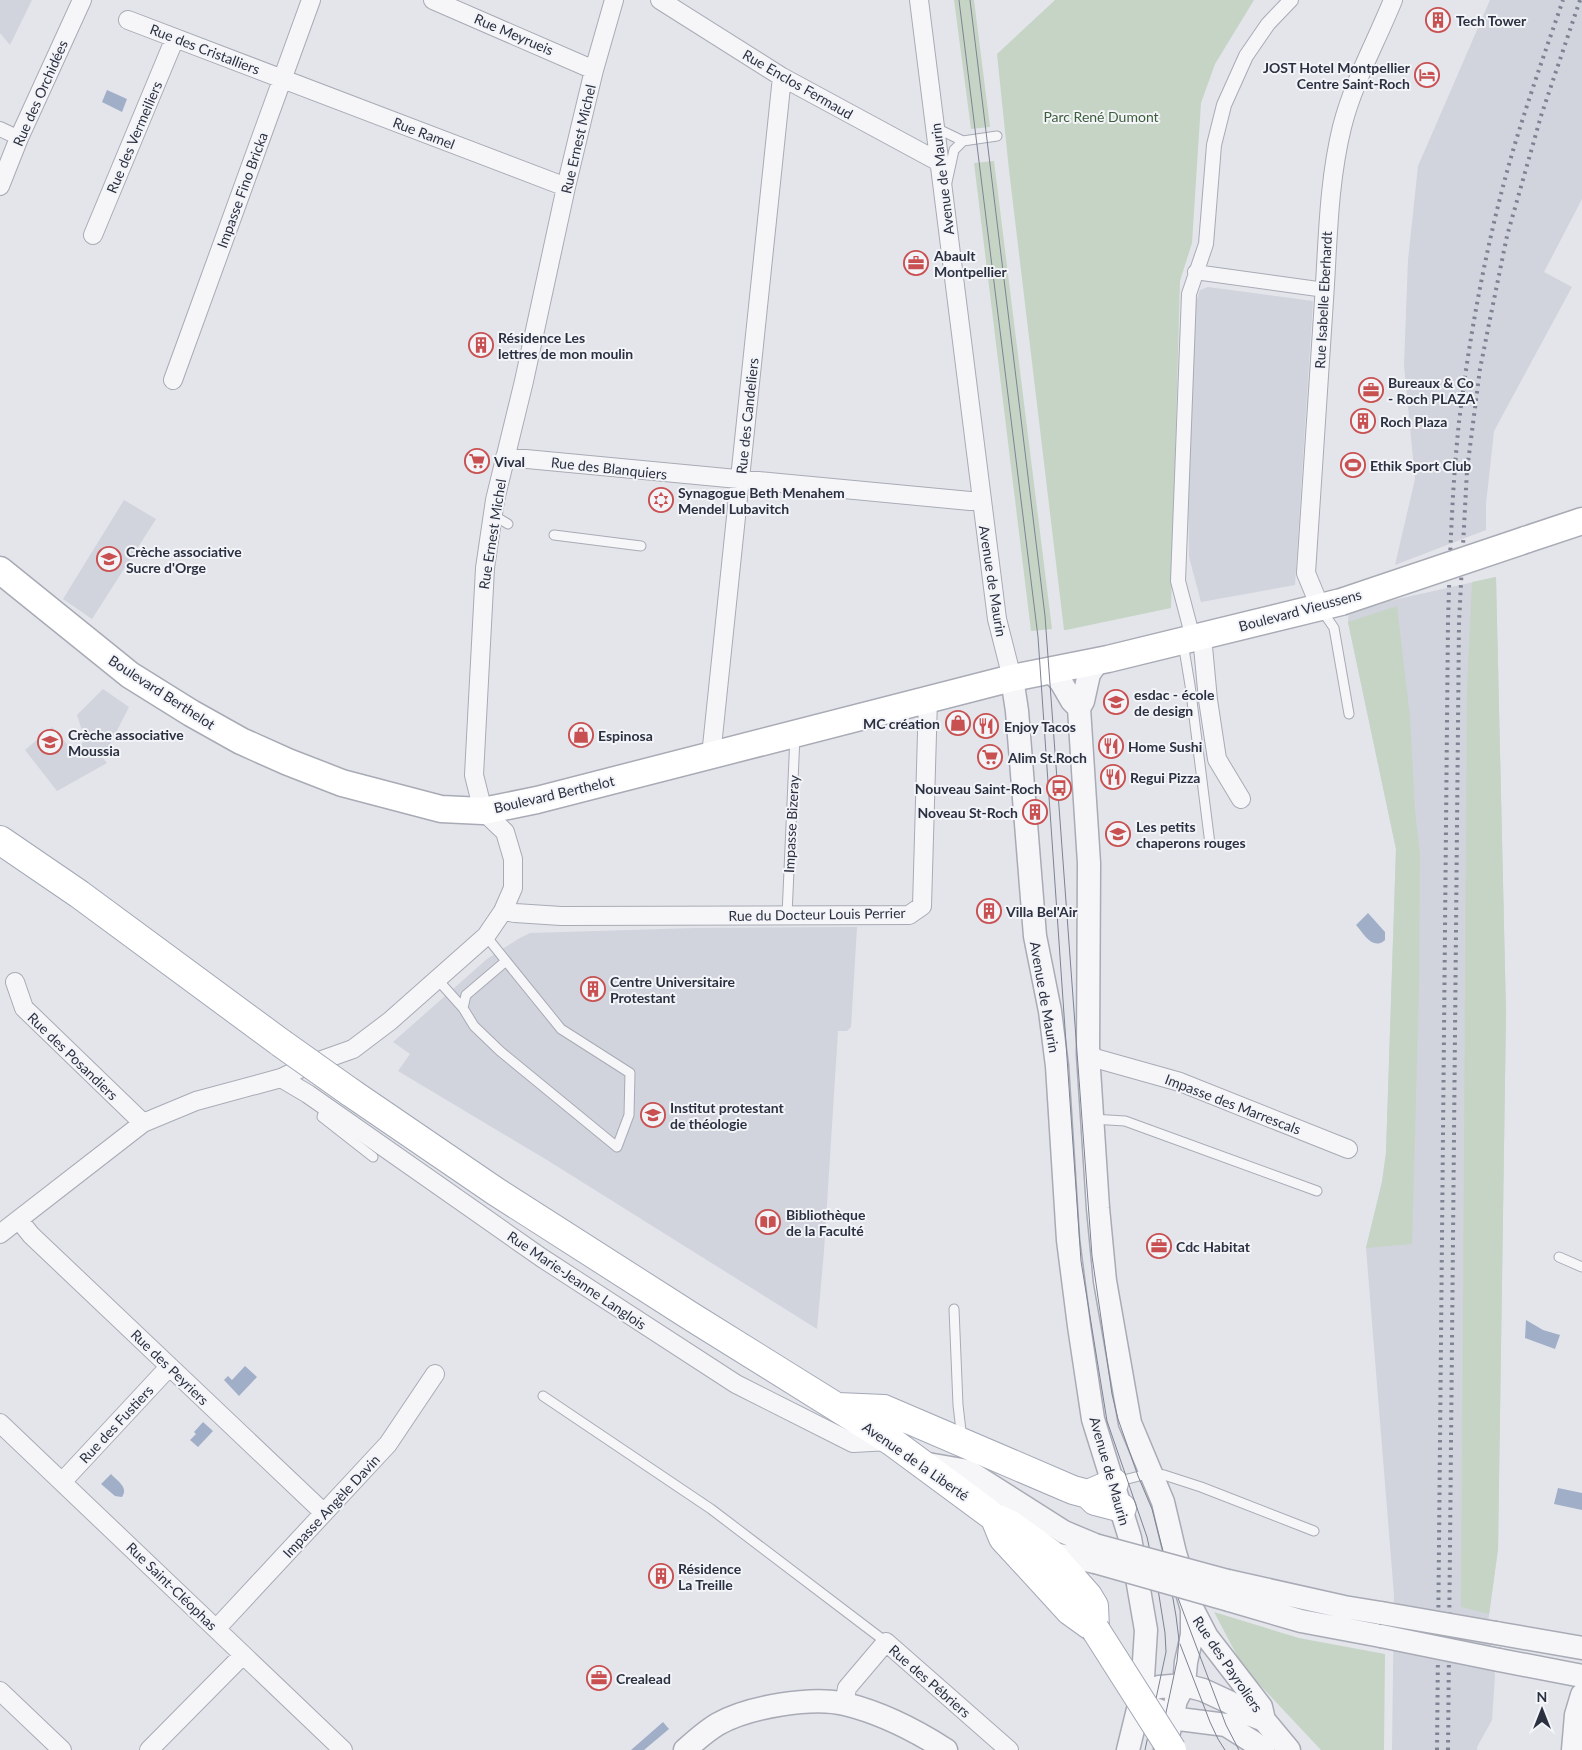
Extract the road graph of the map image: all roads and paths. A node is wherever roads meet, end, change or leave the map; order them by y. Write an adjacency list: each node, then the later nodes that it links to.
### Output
1 (82, 0): 17 (street, Rue des Orchidées)
2 (311, 0): 13 (street, Impasse Fino Bricka)
3 (433, 0): 11 (street, Rue Meyrueis)
4 (614, 0): 11 (street, Rue Ernest Michel)
5 (660, 0): 12 (street, Rue Enclos Fermaud)
6 (919, 0): 14 (street, Avenue de Maurin)
7 (1291, 0): 24 (street)
8 (1393, 0): 25 (street, Rue Isabelle Eberhardt)
9 (128, 20): 10 (street, Rue des Cristalliers)
10 (175, 38): 13 (street, Rue des Cristalliers); 23 (street, Rue des Vermeiliers)
11 (594, 70): 21 (street, Rue Ernest Michel)
12 (782, 77): 19 (street, Rue Enclos Fermaud); 28 (street, Rue des Candeliers)
13 (282, 79): 21 (street, Rue Ramel); 26 (street, Impasse Fino Bricka)
14 (936, 128): 18 (lane); 19 (street, Avenue de Maurin)
15 (0, 129): 17 (street)
16 (997, 136): 18 (lane)
17 (19, 138): 20 (street, Rue des Orchidées)
18 (963, 141): 22 (lane)
19 (941, 163): 22 (street, Avenue de Maurin)
20 (0, 186)
21 (566, 187): 27 (street, Rue Ernest Michel)
22 (944, 197): 29 (street, Avenue de Maurin)
23 (93, 235)
24 (1195, 272): 25 (street); 35 (street)
25 (1325, 290): 34 (street, Rue Isabelle Eberhardt)
26 (173, 380)
27 (505, 458): 28 (street, Rue des Blanquiers); 45 (street, Rue Ernest Michel)
28 (740, 481): 29 (street, Rue des Blanquiers); 43 (street, Rue des Candeliers)
29 (981, 500): 38 (street, Avenue de Maurin)
30 (1582, 521): 34 (main road, Boulevard Vieussens, bridge)
31 (554, 535): 32 (lane)
32 (641, 546)
33 (0, 570): 45 (main road, Boulevard Berthelot)
34 (1331, 605): 35 (main road, Boulevard Vieussens); 41 (lane)
35 (1192, 638): 36 (main road, Boulevard Vieussens); 44 (street); 47 (lane)
36 (1098, 661): 37 (main road, Boulevard Vieussens); 40 (street)
37 (1050, 670): 38 (main road, Boulevard Vieussens); 40 (street)
38 (1012, 678): 39 (main road, Boulevard Berthelot); 78 (street, Avenue de Maurin)
39 (928, 699): 42 (main road, Boulevard Berthelot); 49 (street, Rue du Docteur Louis Perrier)
40 (1079, 708): 55 (street)
41 (1350, 714)
42 (795, 733): 43 (main road, Boulevard Berthelot); 49 (lane, Impasse Bizeray)
43 (711, 756): 45 (main road, Boulevard Berthelot)
44 (1241, 799)
45 (483, 811): 48 (street)
46 (0, 840): 71 (main road, Avenue de la Liberté, bridge)
47 (1210, 844)
48 (503, 911): 49 (street, Rue du Docteur Louis Perrier); 50 (street)
49 (787, 915)
50 (486, 936): 51 (lane); 52 (street)
51 (506, 961): 54 (lane); 54 (lane)
52 (437, 979): 54 (lane); 56 (street)
53 (15, 982): 59 (street, Rue des Posandiers)
54 (463, 1008)
55 (1088, 1054): 58 (street); 60 (street, Impasse des Marrescals)
56 (281, 1078): 57 (street, Rue Marie-Jeanne Langlois); 59 (street)
57 (325, 1107): 61 (lane); 73 (street, Rue Marie-Jeanne Langlois)
58 (1092, 1119): 62 (lane); 76 (street)
59 (142, 1123): 63 (street)
60 (1348, 1150)
61 (373, 1156)
62 (1317, 1191)
63 (19, 1220): 64 (street); 68 (street, Rue des Peyriers)
64 (0, 1234)
65 (1559, 1257): 66 (lane)
66 (1582, 1267)
67 (954, 1309): 74 (lane)
68 (169, 1367): 77 (street, Rue des Fustiers); 81 (street, Rue des Peyriers)
69 (436, 1374): 81 (street, Impasse Angèle Davin)
70 (543, 1396): 90 (lane)
71 (836, 1407): 73 (main road, Avenue de la Liberté); 74 (main road)
72 (0, 1423): 77 (street, Rue Saint-Cléophas)
73 (891, 1441): 75 (main road, Avenue de la Liberté)
74 (962, 1442): 79 (main road)
75 (921, 1463): 82 (main road, Avenue de la Liberté); 85 (street)
76 (1151, 1473): 78 (lane); 83 (lane); 87 (street)
77 (62, 1482): 88 (street, Rue Saint-Cléophas)
78 (1114, 1482): 79 (main road); 80 (street, Avenue de Maurin)
79 (1088, 1494): 80 (main road)
80 (1122, 1508): 96 (street, Avenue de Maurin)
81 (324, 1513): 88 (street, Impasse Angèle Davin)
82 (998, 1527): 84 (main road, Avenue de la Liberté); 89 (main road, Avenue de la Liberté)
83 (1314, 1531)
84 (1050, 1553): 85 (street); 89 (main road, Avenue de la Liberté)
85 (1095, 1554): 86 (street, bridge)
86 (1228, 1590): 91 (street, bridge); 93 (street, bridge)
87 (1192, 1609): 94 (street); 100 (street, Rue des Payroliers)
88 (216, 1629): 92 (street, Rue Saint-Cléophas)
89 (1095, 1629): 109 (main road, Avenue de la Liberté, bridge)
90 (886, 1642): 98 (street, Rue des Pébriers); 106 (street, Rue des Pébriers)
91 (1582, 1648)
92 (243, 1655): 102 (street); 103 (street, Rue Saint-Cléophas)
93 (1582, 1676)
94 (1184, 1685): 96 (street); 99 (street); 100 (street, Rue des Payroliers)
95 (0, 1691): 101 (street)
96 (1142, 1694): 99 (street); 107 (street, Avenue de Maurin)
97 (1582, 1695): 112 (street)
98 (844, 1704): 104 (street); 105 (street)
99 (1171, 1718): 108 (street); 110 (street)
100 (1264, 1720): 111 (street, Rue des Payroliers)
101 (62, 1750)
102 (150, 1750)
103 (343, 1750)
104 (685, 1750)
105 (946, 1750)
106 (1009, 1750)
107 (1128, 1750)
108 (1165, 1750)
109 (1172, 1750)
110 (1263, 1750)
111 (1289, 1750)
112 (1574, 1750)

